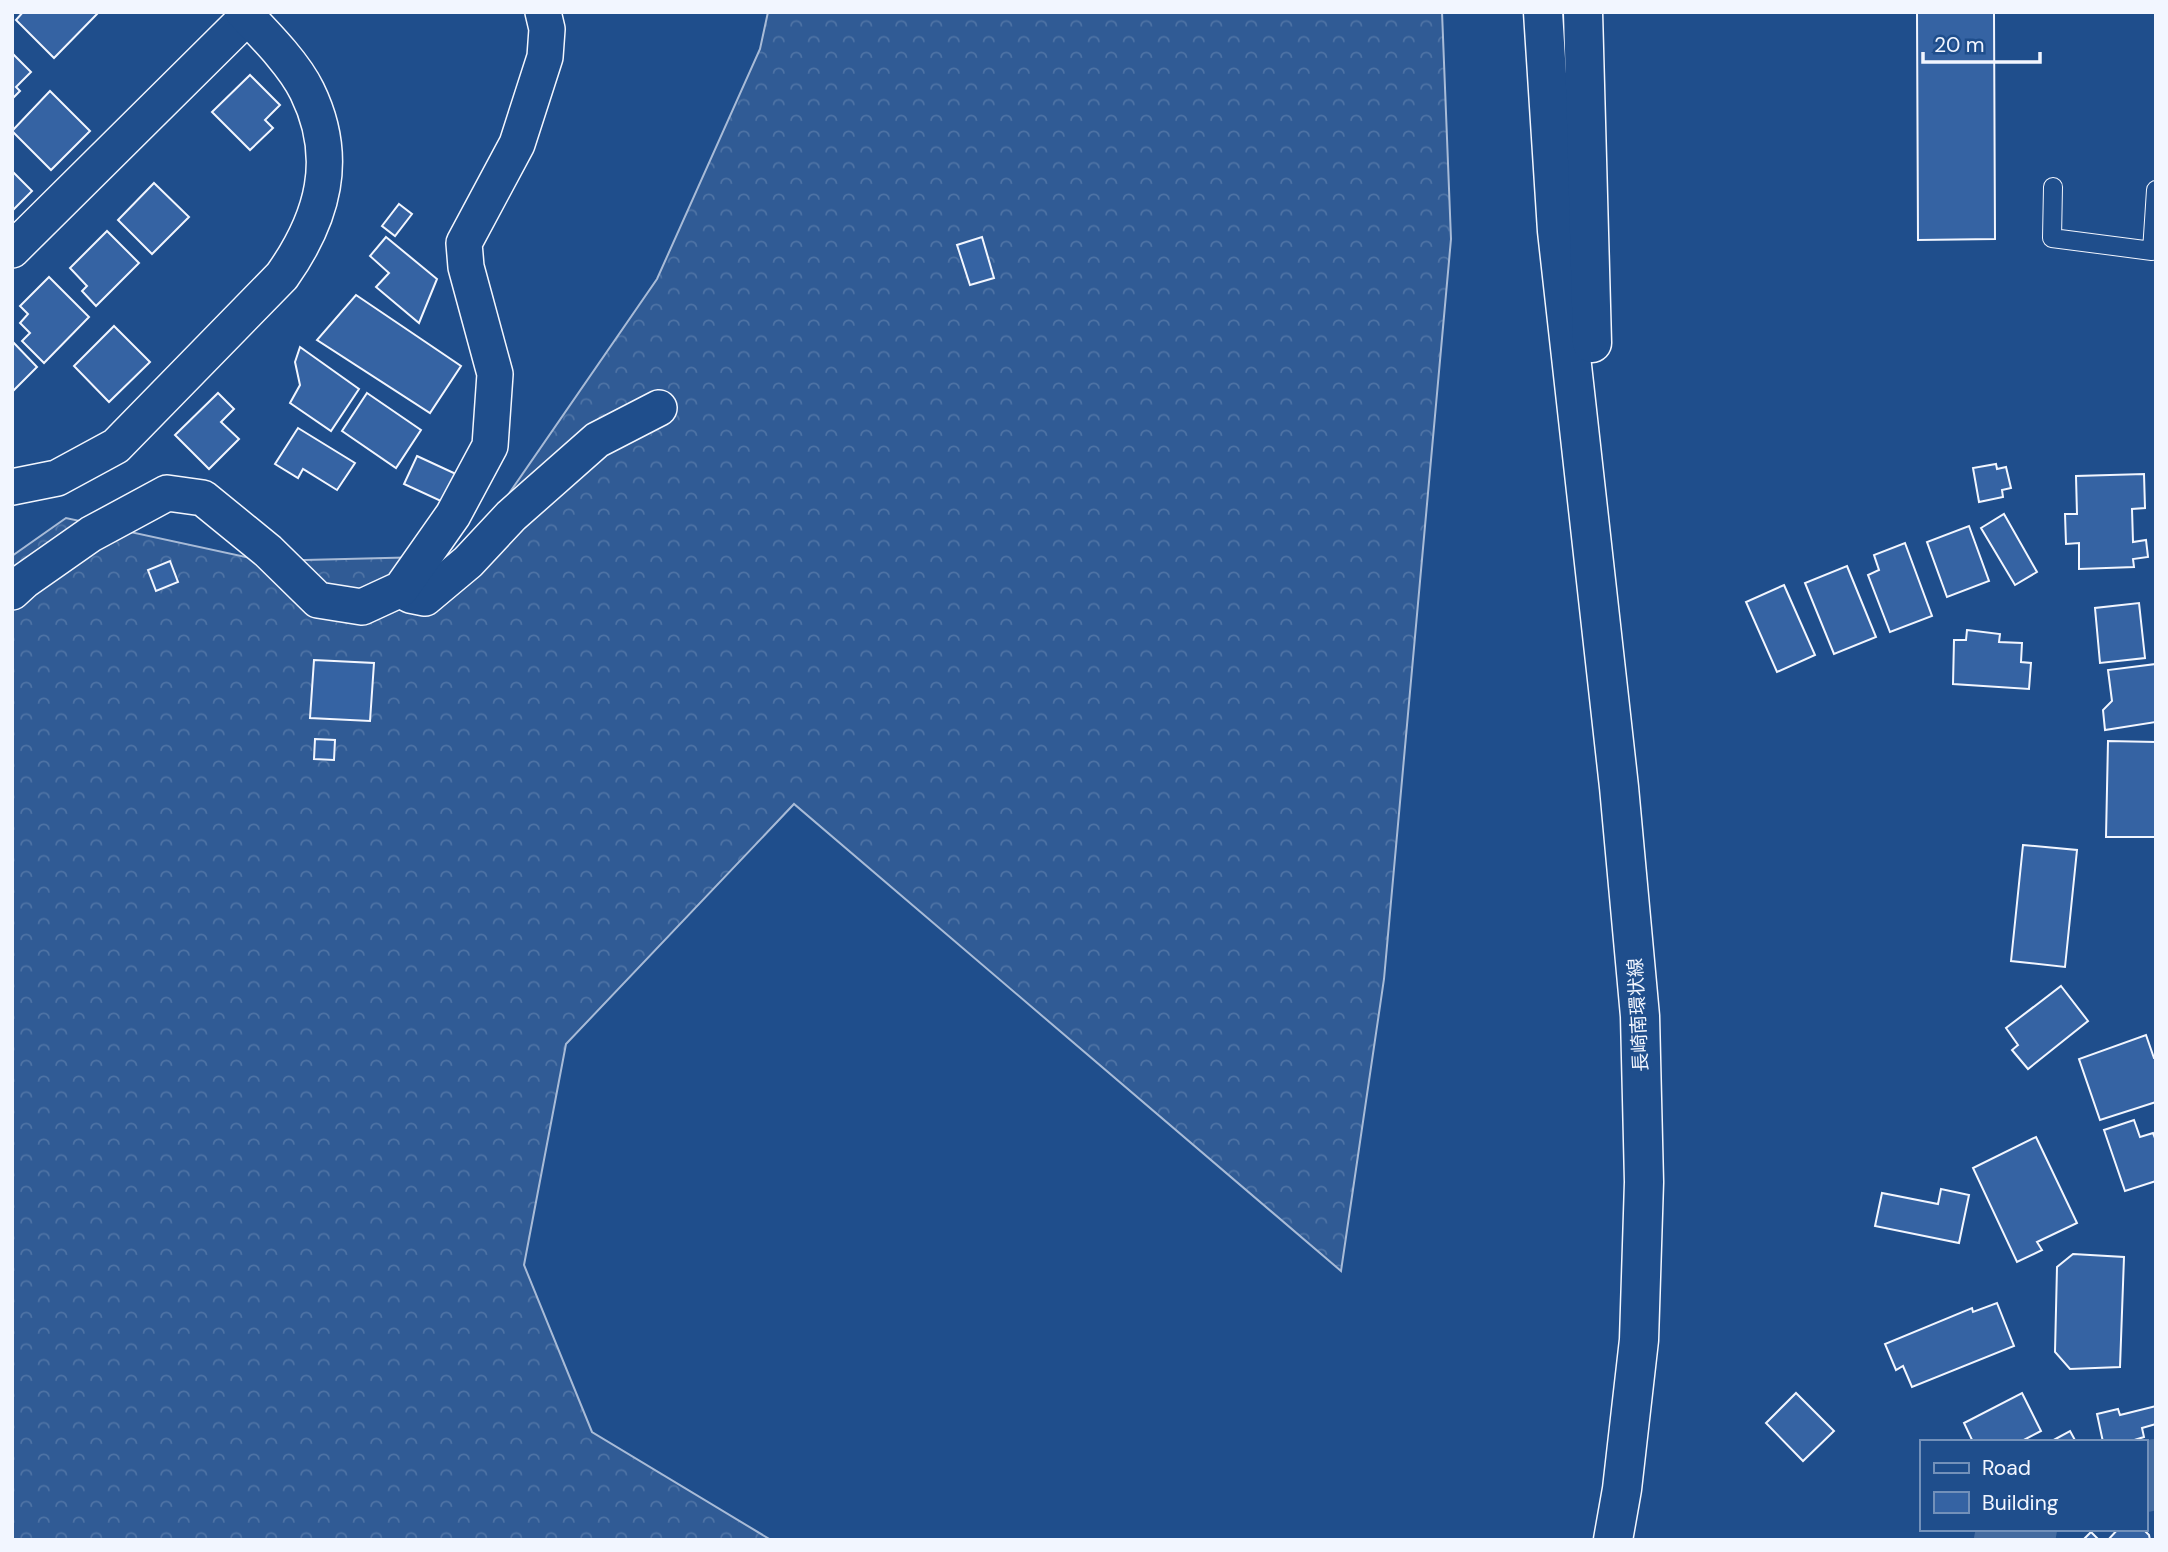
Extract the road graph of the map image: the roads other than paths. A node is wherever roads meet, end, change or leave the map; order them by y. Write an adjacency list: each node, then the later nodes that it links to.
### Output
1 (542, 12): 13 (street)
2 (1527, 12): 8 (highway)
3 (1543, 12): 8 (highway)
4 (1583, 12): 12 (highway)
5 (245, 14): 9 (street); 11 (street)
6 (2053, 187): 7 (lane)
7 (2156, 190)
8 (1557, 231): 12 (highway)
9 (12, 250)
10 (659, 408): 13 (street)
11 (12, 486)
12 (1585, 492): 15 (highway, 長崎南環状線)
13 (401, 589): 14 (street)
14 (12, 593)
15 (1613, 1540)

